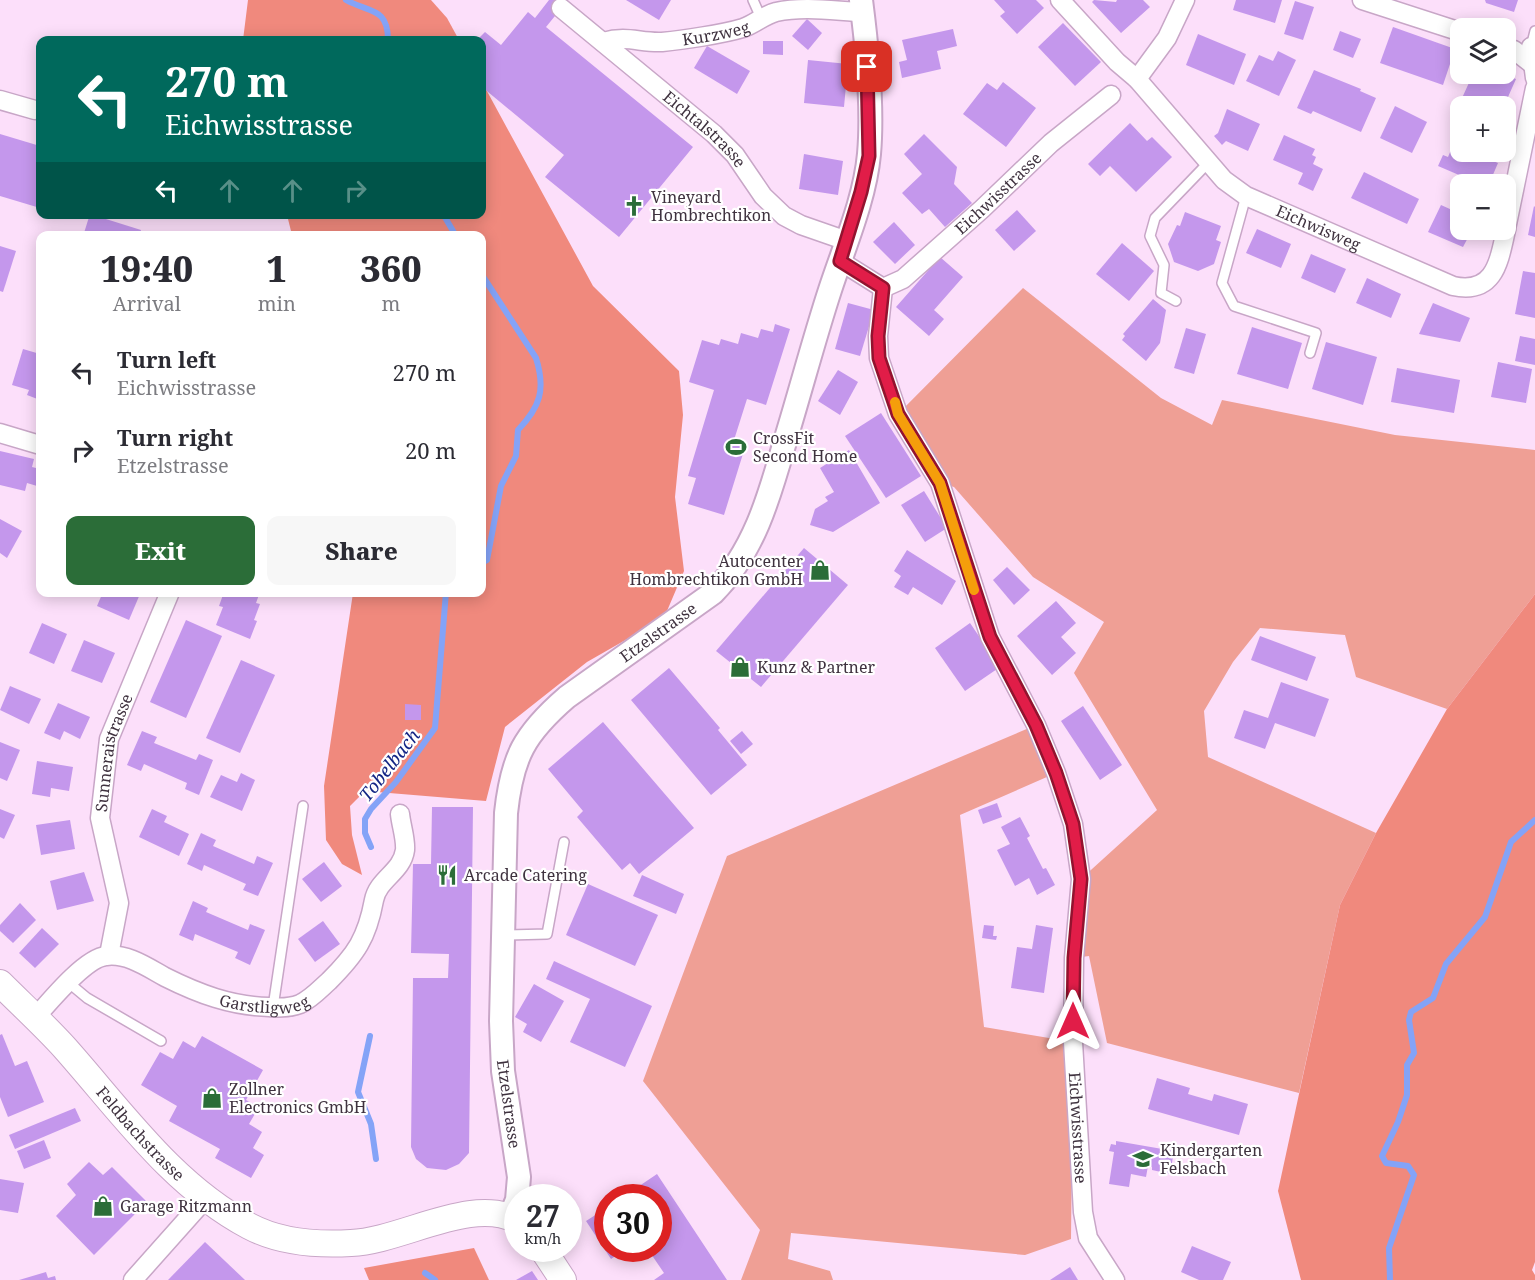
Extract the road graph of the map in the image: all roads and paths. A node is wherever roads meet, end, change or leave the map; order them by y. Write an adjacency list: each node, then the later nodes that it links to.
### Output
1 (753, 0): 7 (lane)
2 (1060, 0): 10 (street, Eichwisweg)
3 (1185, 0): 10 (street)
4 (1362, 0): 8 (street)
5 (862, 6): 7 (street, Kurzweg); 19 (street, Etzelstrasse)
6 (561, 8): 9 (street, Eichtalstrasse)
7 (761, 18): 9 (street, Kurzweg)
8 (1450, 28)
9 (603, 42): 19 (street, Eichtalstrasse)
10 (1137, 79): 15 (street, Eichwisweg)
11 (1535, 88): 16 (street, Eichwisweg)
12 (1111, 95): 20 (street, Eichwisstrasse)
13 (0, 100): 14 (street)
14 (35, 110)
15 (1208, 163): 17 (street, Eichwisweg); 21 (lane)
16 (1516, 180)
17 (1246, 196): 18 (street, Eichwisweg); 22 (lane)
18 (1503, 240)
19 (844, 251): 20 (street); 29 (street, Etzelstrasse)
20 (883, 288): 42 (street, Eichwisstrasse)
21 (1176, 302)
22 (1310, 353)
23 (0, 433): 24 (street)
24 (36, 444)
25 (168, 597): 30 (street, Sunneraistrasse)
26 (303, 806): 33 (lane)
27 (400, 814): 33 (street, Garstligweg)
28 (564, 842): 29 (lane)
29 (504, 934): 36 (street, Etzelstrasse)
30 (109, 955): 31 (street); 33 (street, Garstligweg)
31 (69, 983): 34 (street); 35 (lane)
32 (1, 985): 34 (main road, Feldbachstrasse)
33 (273, 1007)
34 (35, 1017): 37 (main road, Feldbachstrasse)
35 (160, 1041)
36 (518, 1184)
37 (206, 1198): 38 (main road, Feldbachstrasse); 40 (street)
38 (504, 1216)
39 (551, 1262): 41 (main road)
40 (133, 1280)
41 (563, 1280)
42 (1115, 1280)

